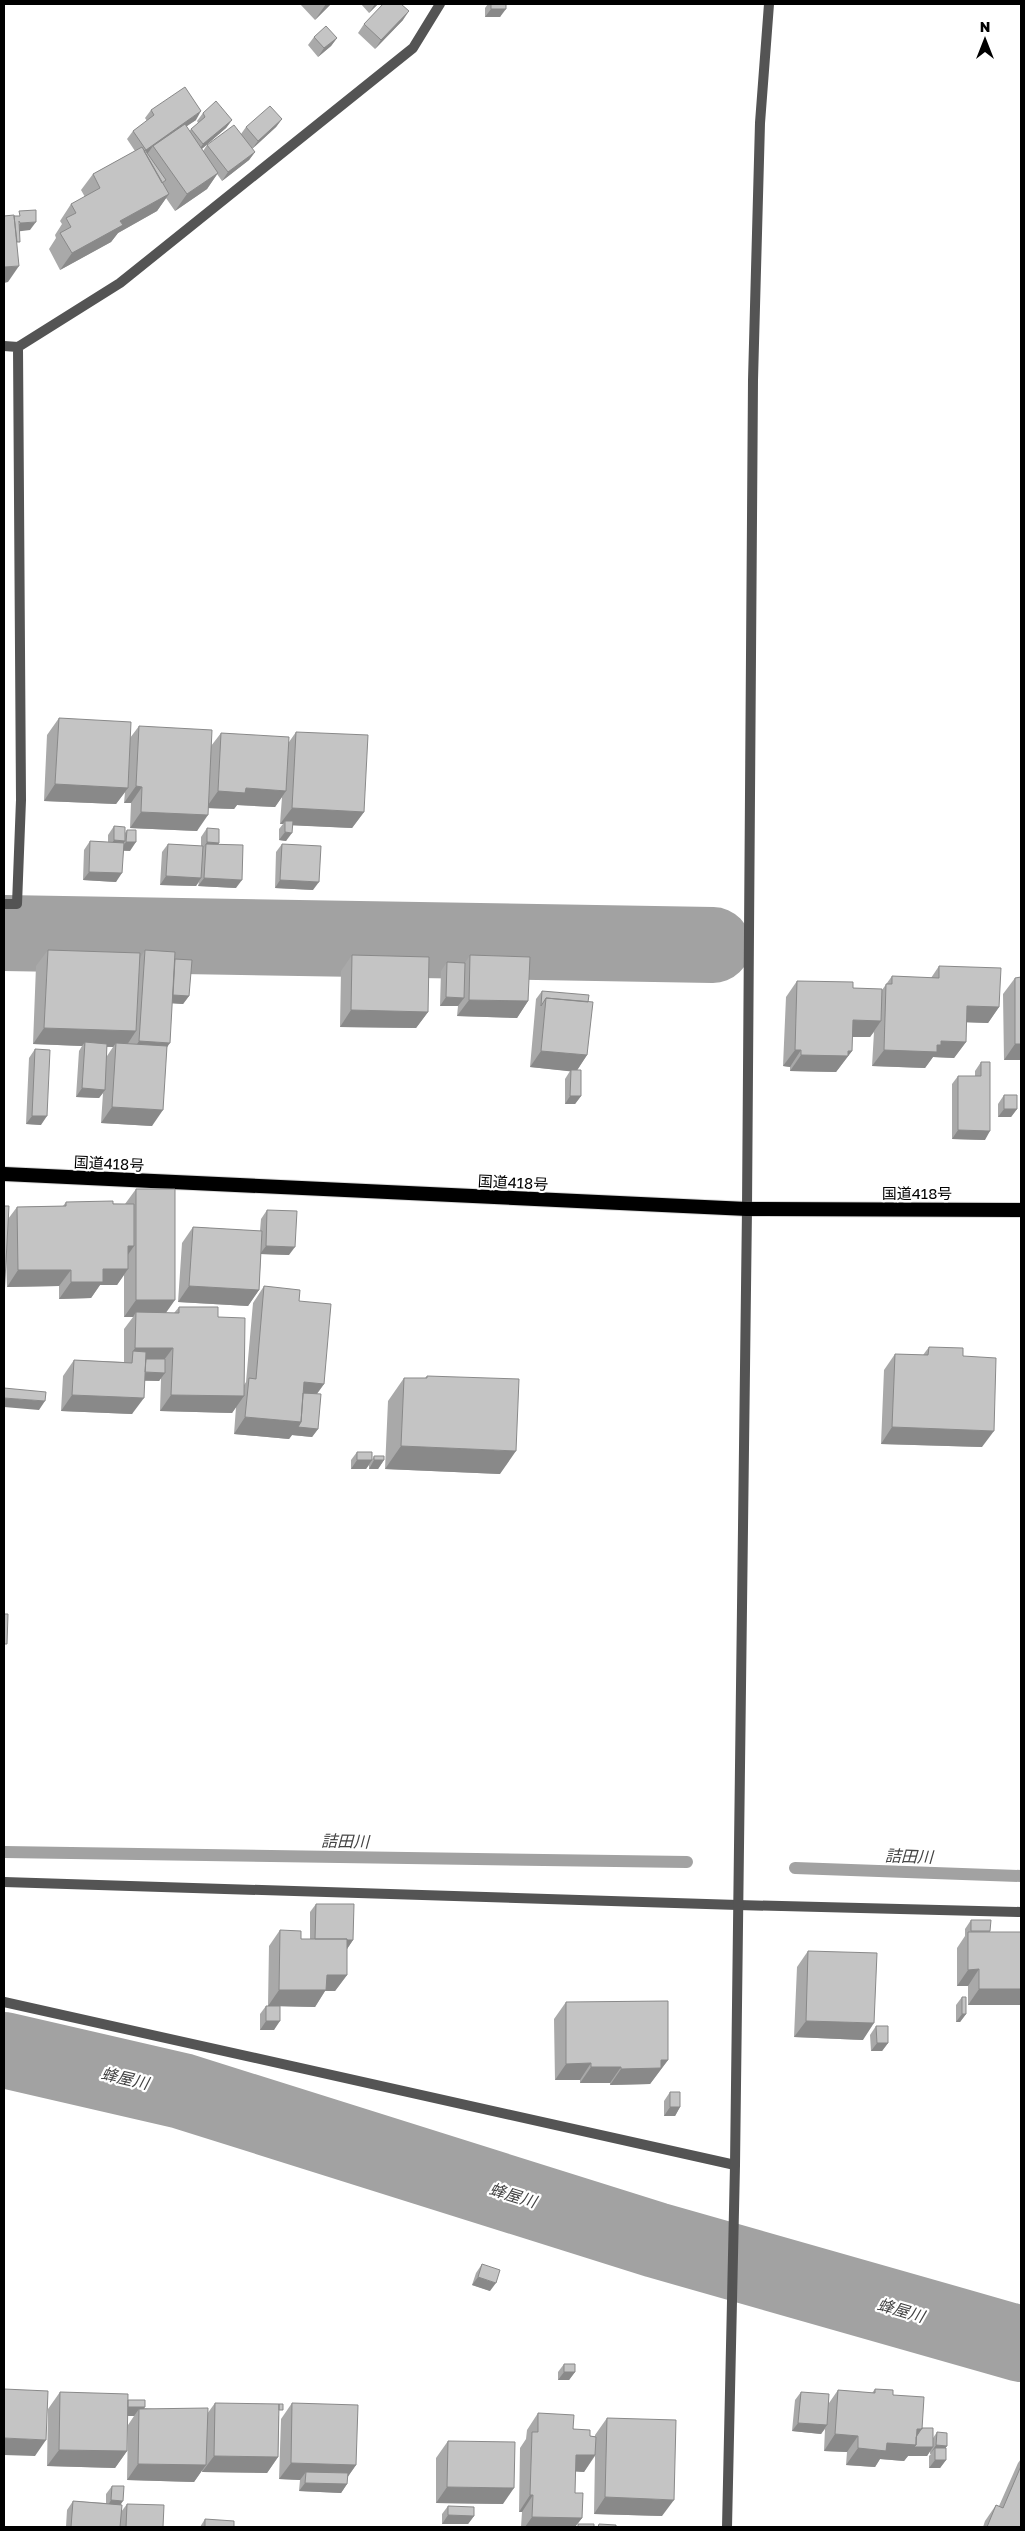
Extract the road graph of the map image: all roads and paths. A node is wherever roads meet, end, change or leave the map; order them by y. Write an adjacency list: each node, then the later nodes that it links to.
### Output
1 (440, 4): 4 (street)
2 (769, 4): 7 (street)
3 (4, 346): 4 (street)
4 (18, 347): 5 (street)
5 (4, 904)
6 (4, 1174): 7 (highway, 国道418号)
7 (747, 1209): 8 (highway, 国道418号); 10 (street)
8 (1021, 1210)
9 (4, 1882): 10 (street)
10 (738, 1905): 11 (street); 13 (street)
11 (1021, 1912)
12 (4, 2002): 13 (street)
13 (735, 2165): 14 (street)
14 (728, 2527)

